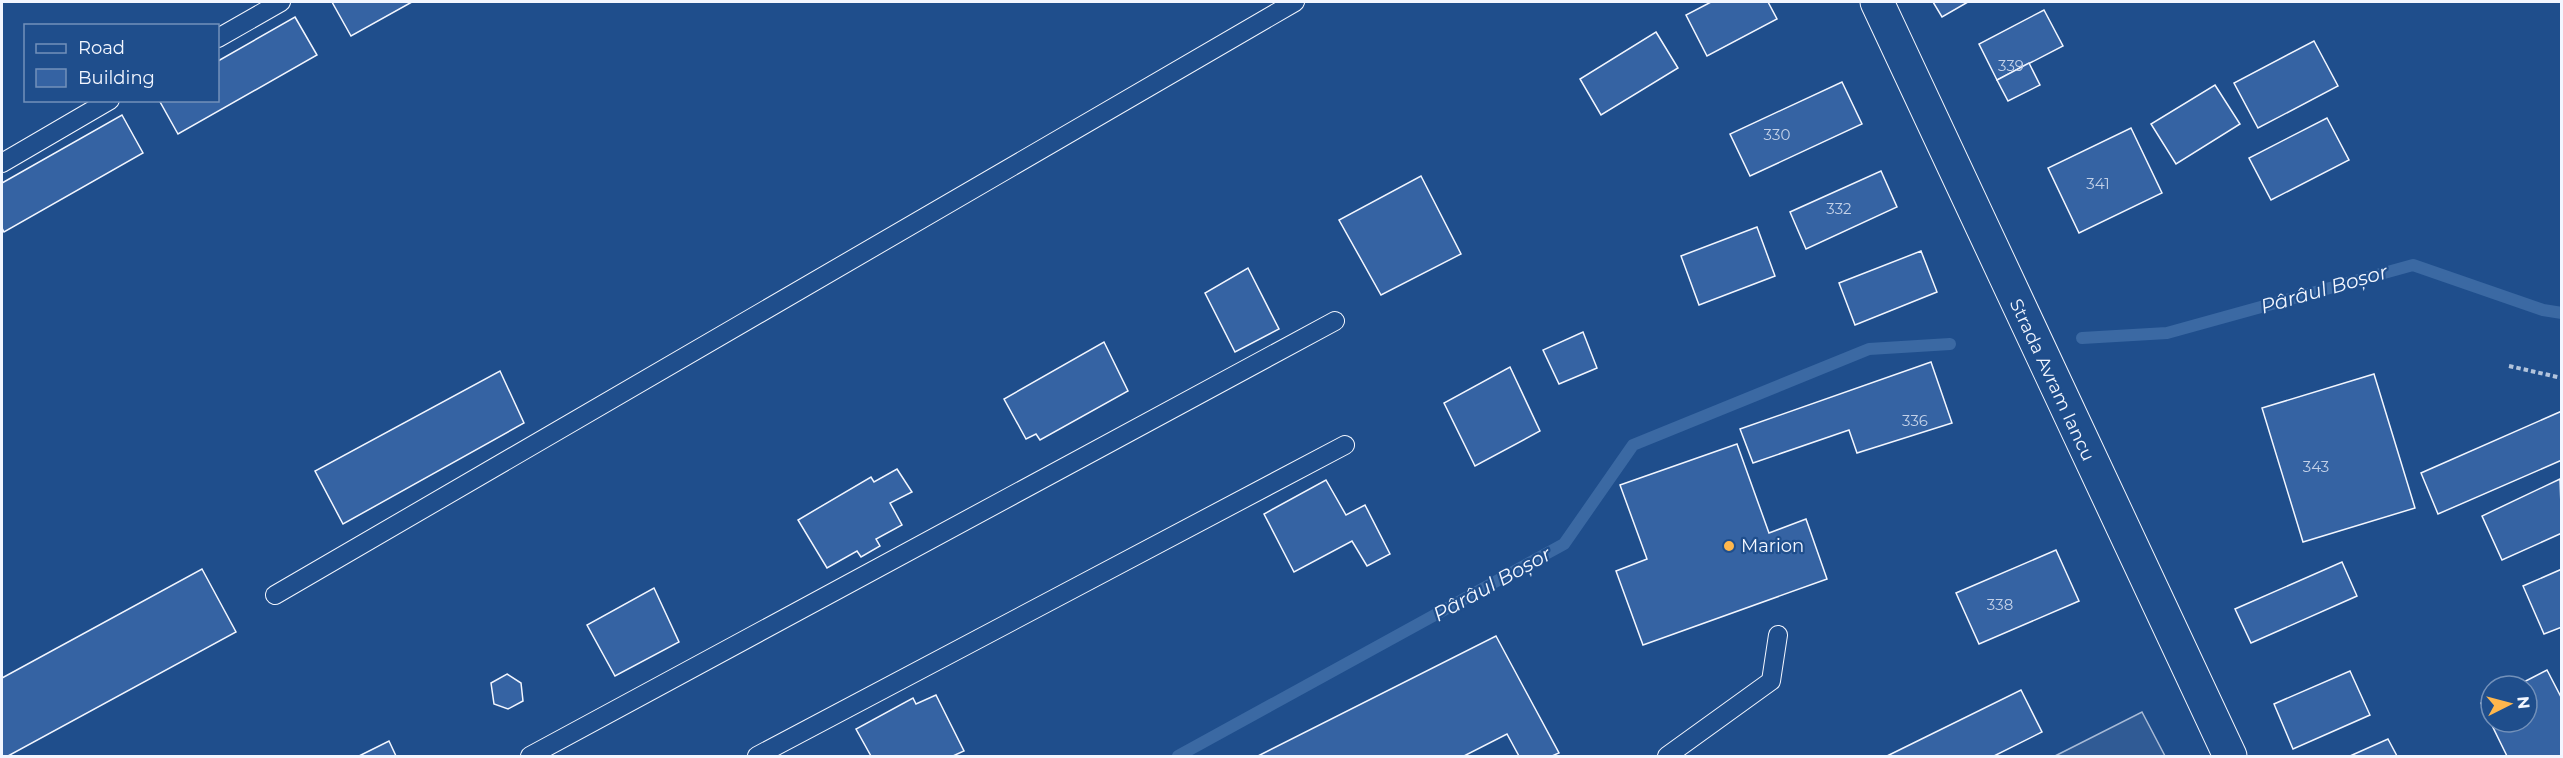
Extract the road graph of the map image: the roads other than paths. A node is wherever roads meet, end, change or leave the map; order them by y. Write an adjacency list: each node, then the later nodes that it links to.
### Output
1 (281, 2): 4 (lane)
2 (1295, 2): 9 (lane)
3 (1876, 2): 14 (main road, Strada Avram Iancu)
4 (219, 37)
5 (107, 102): 6 (lane)
6 (2, 164)
7 (1335, 321): 11 (lane)
8 (1345, 445): 12 (lane)
9 (275, 595)
10 (1778, 635): 13 (lane)
11 (530, 756)
12 (758, 756)
13 (1667, 756)
14 (2230, 756)

